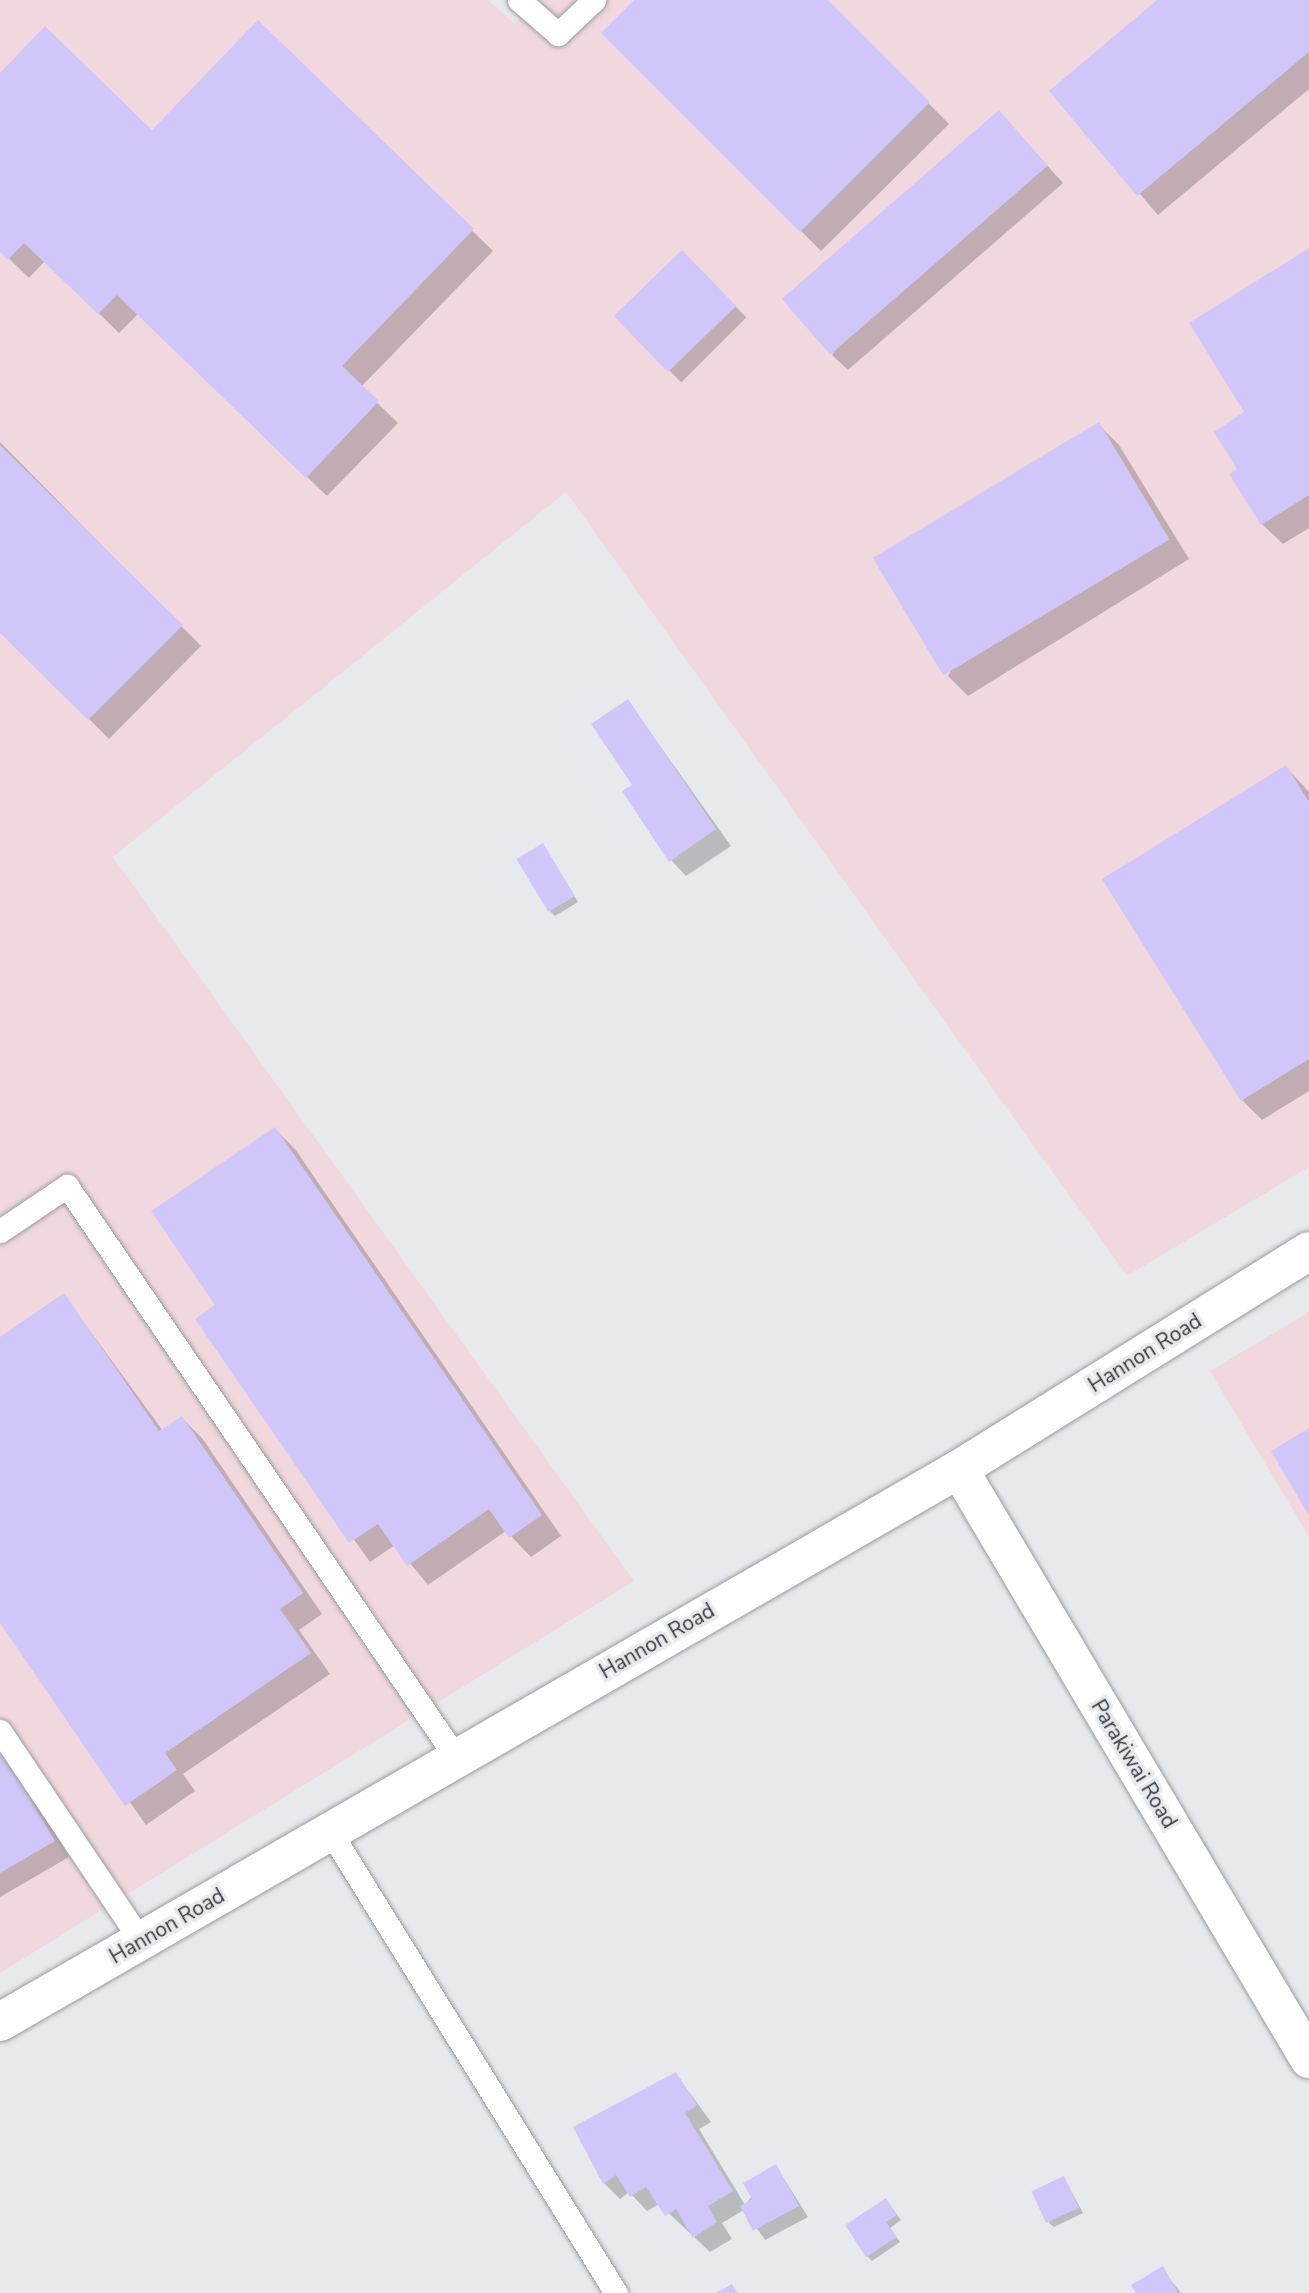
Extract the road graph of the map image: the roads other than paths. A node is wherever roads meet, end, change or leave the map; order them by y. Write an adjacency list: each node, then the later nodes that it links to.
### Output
1 (519, 0): 2 (lane)
2 (594, 0)
3 (0, 1231): 7 (lane)
4 (1309, 1251): 5 (street, Hannon Road)
5 (959, 1469): 7 (street, Hannon Road); 11 (street, Parakiwai Road)
6 (0, 1731): 9 (lane)
7 (455, 1756): 8 (street, Hannon Road)
8 (331, 1833): 9 (street, Hannon Road); 12 (lane)
9 (141, 1941): 10 (street, Hannon Road)
10 (0, 2022)
11 (1309, 2059)
12 (616, 2293)

